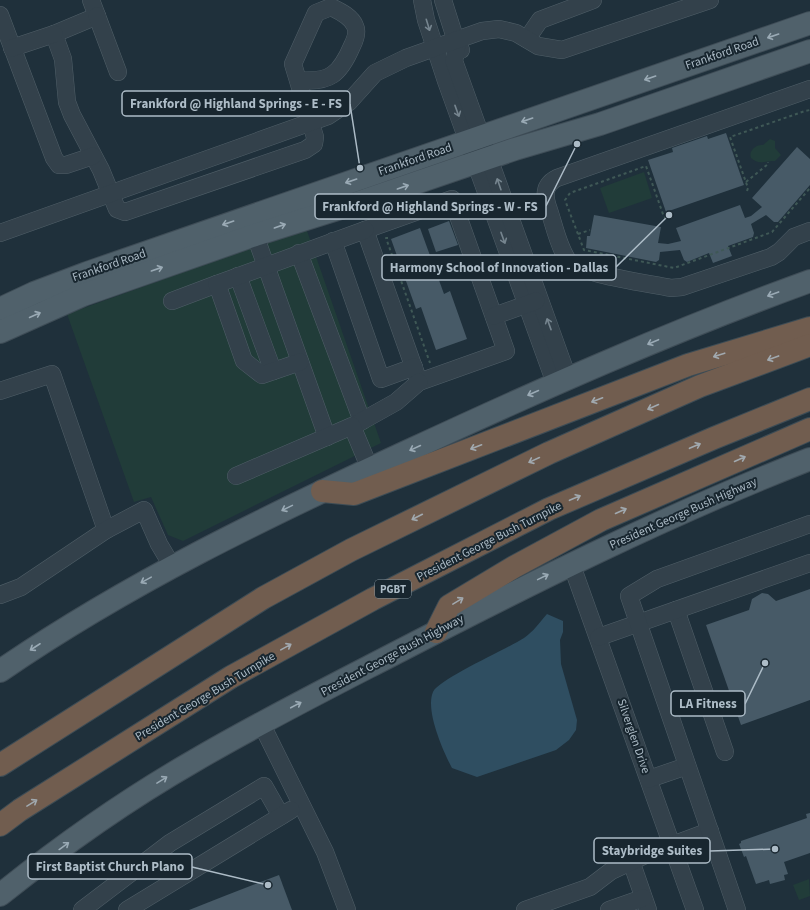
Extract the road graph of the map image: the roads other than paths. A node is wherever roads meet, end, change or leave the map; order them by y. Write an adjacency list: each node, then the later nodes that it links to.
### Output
1 (91, 0): 7 (street)
2 (422, 0): 13 (street, one-way to 13)
3 (443, 0): 11 (street)
4 (593, 0): 10 (street)
5 (710, 0): 10 (street)
6 (0, 15): 12 (street)
7 (97, 16): 9 (street); 15 (street)
8 (810, 23): 19 (main road, Frankford Road, one-way to 19)
9 (54, 34): 12 (street); 20 (street)
10 (527, 39): 11 (street)
11 (457, 43): 13 (street); 19 (street)
12 (12, 48): 20 (street)
13 (436, 49): 18 (street); 19 (street, one-way to 19)
14 (810, 51): 21 (main road, Frankford Road)
15 (118, 72)
16 (299, 80): 18 (street)
17 (810, 89): 28 (street)
18 (310, 122): 22 (street); 22 (street)
19 (474, 138): 21 (street); 37 (main road, Frankford Road, one-way to 37)
20 (93, 156): 22 (street)
21 (482, 160): 27 (main road, Frankford Road, one-way to 21); 36 (street)
22 (110, 194): 26 (street)
23 (810, 216): 28 (street)
24 (365, 230): 29 (street); 38 (street); 44 (street)
25 (810, 230): 28 (street)
26 (0, 233)
27 (255, 235): 31 (street); 40 (main road, Frankford Road, one-way to 27)
28 (790, 240)
29 (333, 241): 30 (street); 44 (street)
30 (298, 253): 31 (street); 48 (street)
31 (266, 266): 32 (street); 42 (street)
32 (238, 276): 34 (street); 43 (street)
33 (810, 281): 45 (main road, one-way to 45)
34 (217, 284): 35 (street); 43 (street)
35 (172, 302)
36 (533, 302): 38 (street); 45 (street)
37 (0, 309)
38 (494, 316): 44 (street)
39 (810, 328): 54 (highway, one-way to 54)
40 (0, 332)
41 (810, 345): 70 (highway, one-way to 70)
42 (300, 362): 43 (street); 50 (street)
43 (273, 371)
44 (417, 375): 48 (street)
45 (561, 380): 52 (main road, one-way to 52)
46 (0, 391): 56 (street)
47 (810, 399): 75 (highway, President George Bush Turnpike / PGBT, one-way to 47)
48 (357, 424): 50 (street); 52 (street)
49 (810, 429): 65 (highway, one-way to 49)
50 (327, 437): 53 (street)
51 (810, 459): 57 (main road, President George Bush Highway)
52 (370, 469): 54 (main road)
53 (236, 476)
54 (322, 491): 59 (main road, one-way to 59)
55 (810, 524): 64 (street)
56 (106, 530): 59 (street); 60 (street)
57 (571, 563): 65 (main road, President George Bush Highway, one-way to 57); 66 (street, Silverglen Drive)
58 (810, 563): 63 (street)
59 (172, 566): 67 (main road, one-way to 67)
60 (22, 587): 61 (street); 62 (street)
61 (0, 595)
62 (0, 602)
63 (676, 610): 64 (street); 69 (street)
64 (638, 623): 66 (street); 71 (street)
65 (436, 632): 68 (main road, President George Bush Highway, one-way to 65)
66 (599, 637): 72 (street, Silverglen Drive)
67 (0, 671)
68 (261, 723): 73 (street); 79 (main road, President George Bush Highway, one-way to 68)
69 (725, 752)
70 (0, 765)
71 (687, 766): 72 (street); 76 (street)
72 (649, 779): 77 (street, Silverglen Drive)
73 (302, 803): 74 (street); 83 (street)
74 (281, 816): 81 (street); 82 (street)
75 (0, 825)
76 (710, 832): 77 (street); 87 (street)
77 (673, 846): 78 (street); 86 (street, Silverglen Drive)
78 (631, 862): 80 (street); 84 (street)
79 (0, 895)
80 (645, 904): 85 (street)
81 (82, 910)
82 (127, 910)
83 (347, 910)
84 (525, 910)
85 (609, 910)
86 (696, 910)
87 (737, 910)

